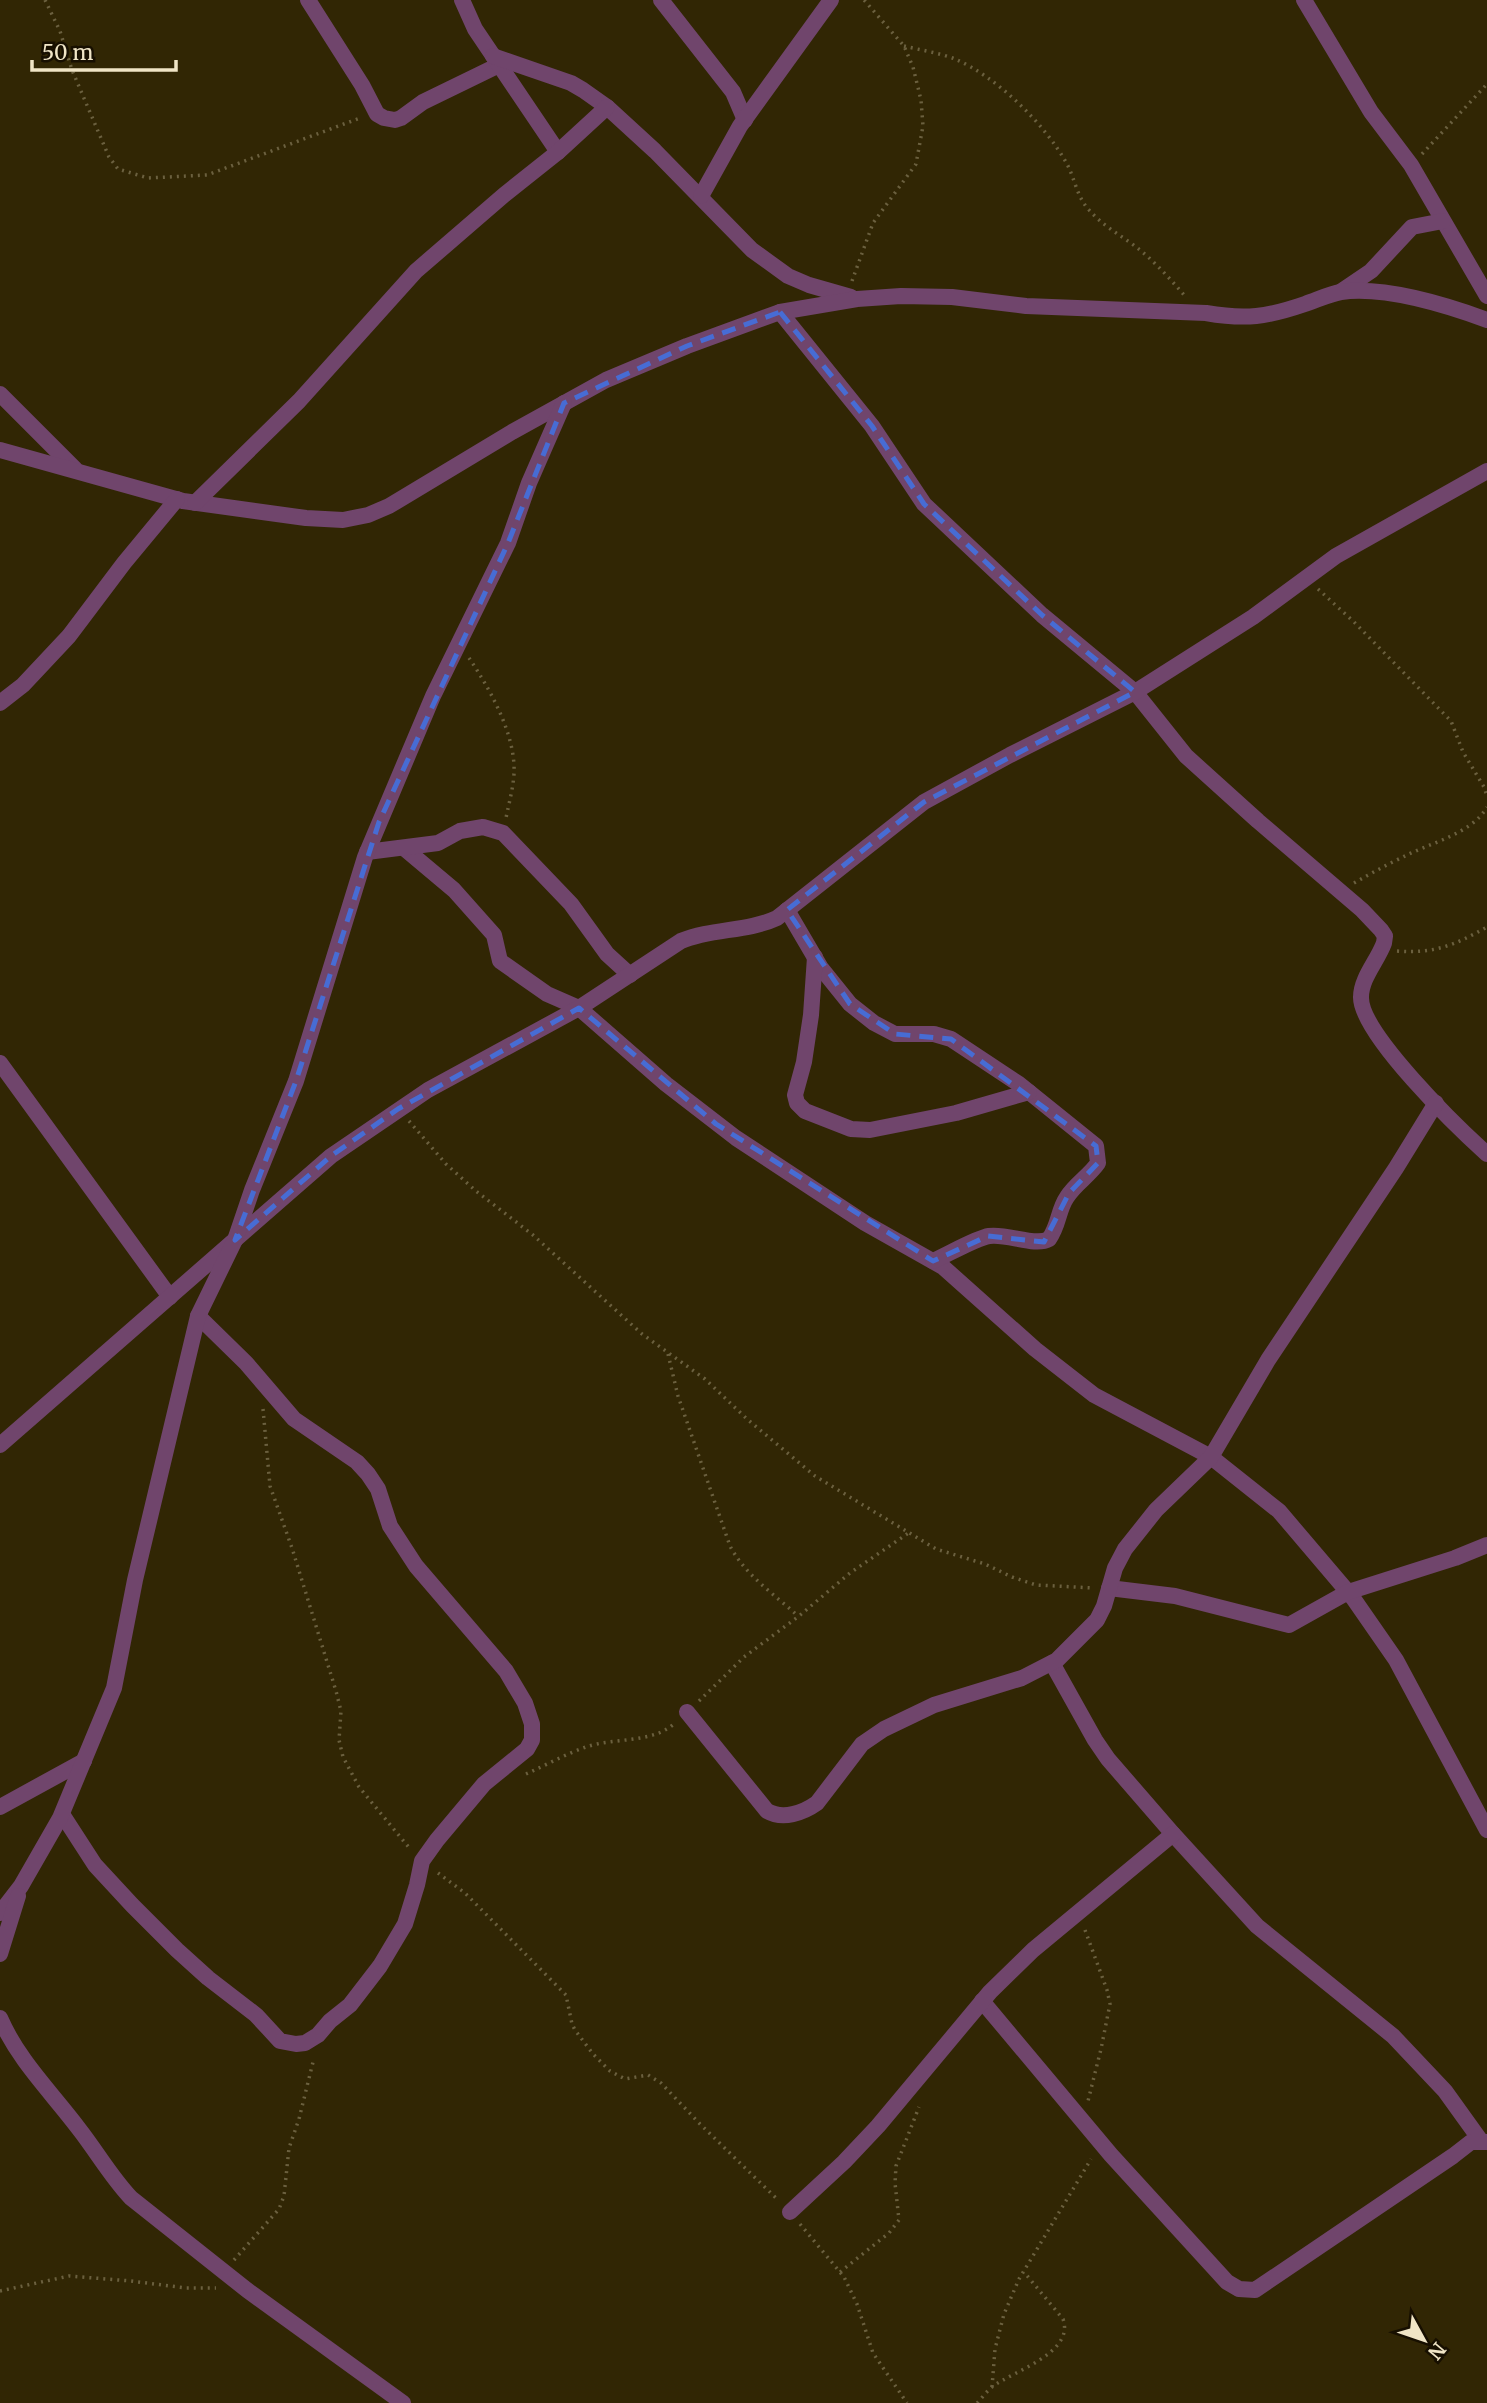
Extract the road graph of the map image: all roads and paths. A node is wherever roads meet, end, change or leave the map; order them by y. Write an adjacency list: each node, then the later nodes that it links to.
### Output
1 (45, 0): 12 (path)
2 (308, 0): 12 (street)
3 (462, 0): 9 (street)
4 (662, 0): 13 (street)
5 (831, 0): 13 (street)
6 (864, 0): 8 (path)
7 (1304, 0): 15 (street)
8 (904, 46): 20 (path); 22 (path)
9 (496, 61): 11 (street); 12 (street); 14 (street)
10 (1487, 84): 15 (path)
11 (607, 107): 14 (street); 16 (street)
12 (377, 114)
13 (745, 120): 16 (street)
14 (558, 152): 30 (street)
15 (1411, 165): 17 (street)
16 (701, 197): 20 (street)
17 (1443, 221): 18 (street); 19 (street)
18 (1340, 292): 22 (street); 23 (street)
19 (1487, 296)
20 (852, 297): 21 (street); 22 (street)
21 (780, 312): 25 (street); 33 (street)
22 (1201, 313)
23 (1487, 320)
24 (0, 394): 27 (street)
25 (564, 403): 30 (street); 32 (street)
26 (0, 450): 27 (street)
27 (76, 470): 29 (street)
28 (1487, 471): 31 (street)
29 (177, 499): 30 (street); 34 (street)
30 (195, 502)
31 (1306, 579): 33 (street); 35 (path)
32 (459, 641): 37 (path); 39 (street)
33 (1135, 692): 40 (street); 41 (street)
34 (0, 703)
35 (1487, 796)
36 (1487, 807): 40 (path)
37 (503, 833): 38 (street); 45 (street)
38 (404, 848): 39 (street); 46 (street)
39 (367, 852): 52 (street)
40 (1340, 891): 43 (street)
41 (787, 910): 44 (street); 45 (street)
42 (1487, 927): 43 (path)
43 (1382, 950): 49 (street)
44 (815, 957): 48 (street); 48 (street)
45 (630, 975): 46 (street)
46 (579, 1008): 50 (street); 53 (street)
47 (0, 1063): 54 (street)
48 (1029, 1092): 53 (street)
49 (1436, 1103): 51 (street); 59 (street)
50 (398, 1109): 52 (street); 56 (path)
51 (1487, 1154)
52 (235, 1240): 54 (street); 55 (street)
53 (933, 1261): 59 (street)
54 (170, 1297): 58 (street)
55 (198, 1316): 57 (street); 67 (street)
56 (668, 1352): 60 (path); 64 (path)
57 (261, 1383): 73 (path); 73 (street)
58 (0, 1445)
59 (1211, 1457): 62 (street); 63 (street)
60 (910, 1532): 62 (path); 64 (path)
61 (1487, 1545): 63 (street)
62 (1109, 1588): 63 (street); 65 (street)
63 (1348, 1592): 71 (street)
64 (799, 1616): 66 (path)
65 (1052, 1663): 66 (street); 72 (street)
66 (687, 1712): 68 (path)
67 (84, 1761): 69 (street); 70 (street)
68 (523, 1775)
69 (0, 1807)
70 (62, 1814): 74 (street); 80 (street)
71 (1487, 1830)
72 (1173, 1834): 75 (street); 83 (street)
73 (422, 1861): 80 (street); 85 (path)
74 (21, 1886): 76 (street); 77 (street)
75 (1079, 1911): 78 (street); 82 (path)
76 (0, 1913)
77 (0, 1954)
78 (982, 2001): 82 (street); 85 (street)
79 (0, 2018): 86 (street)
80 (321, 2033): 86 (path)
81 (921, 2101): 87 (path)
82 (1083, 2120): 84 (street)
83 (1484, 2141): 84 (street)
84 (1102, 2143): 88 (path)
85 (790, 2212): 87 (path)
86 (223, 2271): 89 (street)
87 (840, 2272): 93 (path)
88 (1024, 2272): 91 (path); 91 (path)
89 (247, 2290): 90 (path); 92 (street)
90 (0, 2291)
91 (992, 2387): 94 (path)
92 (403, 2403)
93 (907, 2403)
94 (977, 2403)

